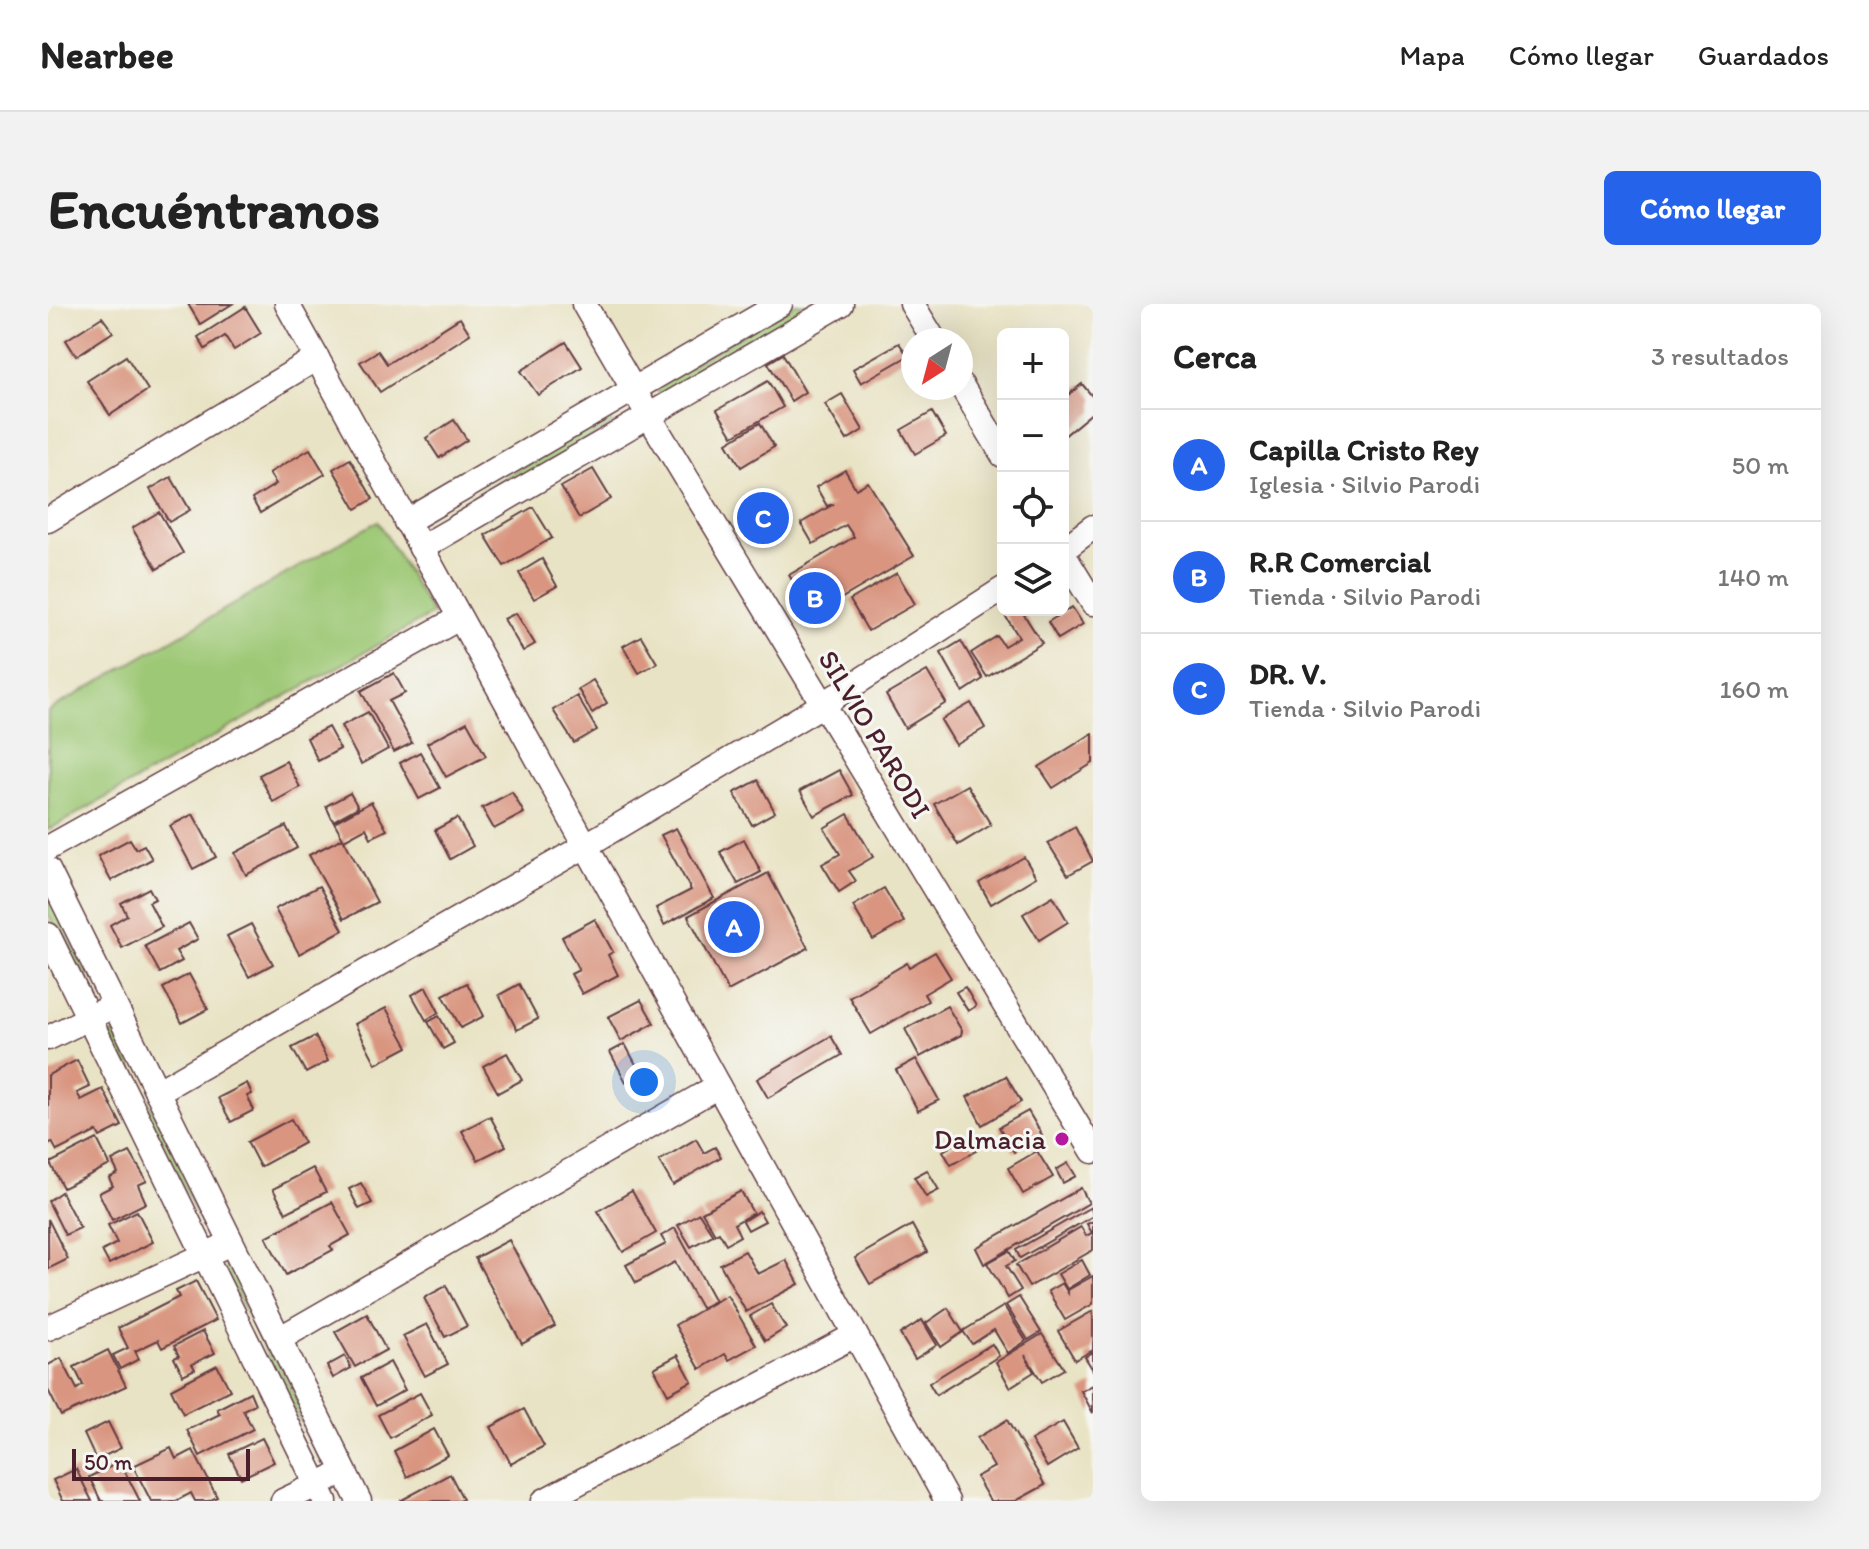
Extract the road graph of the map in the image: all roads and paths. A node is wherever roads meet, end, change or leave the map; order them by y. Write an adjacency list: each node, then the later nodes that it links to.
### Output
1 (287, 304): 7 (street)
2 (584, 304): 8 (street, SILVIO PARODI)
3 (780, 304): 8 (street)
4 (841, 304): 10 (street)
5 (912, 304): 6 (street)
6 (927, 328)
7 (317, 358): 12 (street); 13 (street)
8 (633, 389): 10 (street, SILVIO PARODI); 13 (street)
9 (970, 400): 11 (street)
10 (649, 416): 16 (street); 21 (street, SILVIO PARODI)
11 (997, 445)
12 (48, 520)
13 (406, 522): 16 (street)
14 (1093, 527): 15 (street)
15 (1069, 547)
16 (421, 548): 20 (street)
17 (1069, 562): 19 (street)
18 (997, 593): 21 (street)
19 (1093, 603)
20 (459, 618): 22 (street); 23 (street)
21 (822, 705): 22 (street); 31 (street, SILVIO PARODI)
22 (585, 846): 29 (street); 30 (street)
23 (48, 848)
24 (48, 870): 26 (street)
25 (48, 935): 27 (street)
26 (114, 1005): 27 (street); 30 (street)
27 (89, 1018): 28 (street); 33 (street)
28 (48, 1038)
29 (718, 1086): 35 (street); 36 (street)
30 (157, 1092): 32 (street)
31 (1093, 1151)
32 (232, 1243): 33 (street); 36 (street)
33 (204, 1255): 34 (street); 38 (street)
34 (48, 1328)
35 (855, 1335): 41 (street); 42 (street)
36 (279, 1339): 37 (street)
37 (345, 1472): 38 (street); 40 (street)
38 (321, 1493): 39 (street)
39 (283, 1501)
40 (359, 1501)
41 (544, 1501)
42 (947, 1501)

